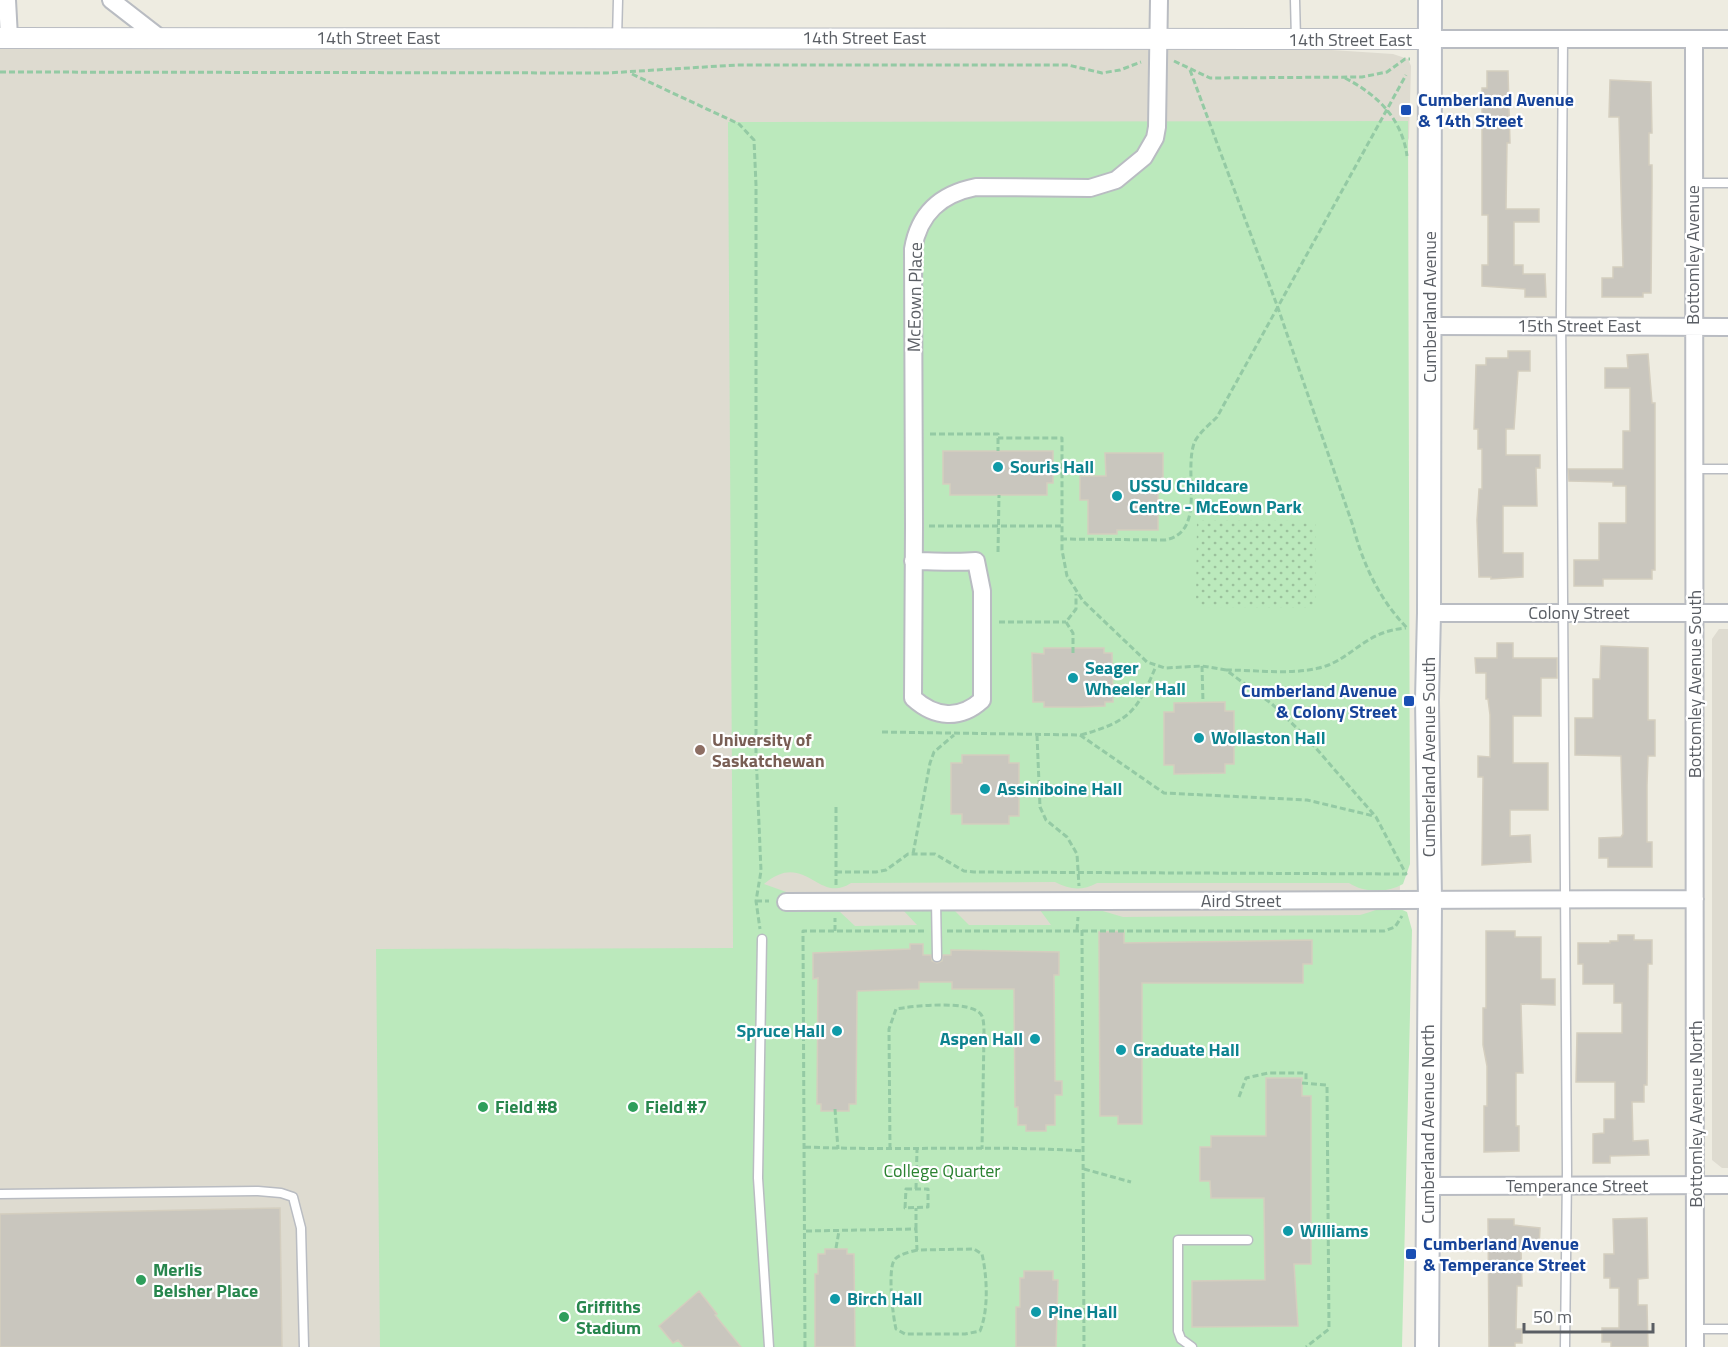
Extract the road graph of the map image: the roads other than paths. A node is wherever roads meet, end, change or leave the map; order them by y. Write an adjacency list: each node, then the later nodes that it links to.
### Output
1 (7, 0): 7 (street)
2 (111, 0): 8 (street)
3 (618, 0): 9 (lane)
4 (1159, 0): 10 (street, McEown Place)
5 (1295, 0): 13 (lane)
6 (1430, 0): 15 (main road, Cumberland Avenue)
7 (4, 37): 8 (street, 14th Street East)
8 (160, 38): 9 (street, 14th Street East)
9 (617, 39): 10 (street, 14th Street East)
10 (1149, 39): 13 (street, 14th Street East); 24 (street, McEown Place)
11 (1563, 39): 14 (street, 14th Street East); 15 (street, 14th Street East); 18 (lane)
12 (1728, 39): 14 (street, 14th Street East)
13 (1296, 40): 15 (street, 14th Street East)
14 (1694, 40): 16 (street, Bottomley Avenue)
15 (1430, 49): 19 (main road, Cumberland Avenue)
16 (1693, 183): 17 (lane); 20 (street, Bottomley Avenue)
17 (1728, 183)
18 (1562, 325): 19 (street, 15th Street East); 20 (street, 15th Street East); 25 (lane)
19 (1430, 326): 28 (main road, Cumberland Avenue)
20 (1693, 327): 21 (street, 15th Street East); 22 (street, Bottomley Avenue)
21 (1728, 327)
22 (1693, 469): 23 (lane); 26 (street, Bottomley Avenue South)
23 (1728, 469)
24 (913, 561): 24 (street, McEown Place)
25 (1564, 613): 26 (street, Colony Street); 28 (street, Colony Street); 31 (lane)
26 (1694, 613): 27 (street, Colony Street); 29 (street, Bottomley Avenue South)
27 (1728, 613)
28 (1422, 623): 30 (main road, Cumberland Avenue South)
29 (1695, 899): 31 (street, Aird Street); 36 (street, Bottomley Avenue North)
30 (1430, 900): 31 (street, Aird Street); 32 (street, Aird Street); 38 (main road, Cumberland Avenue North)
31 (1565, 900): 39 (lane)
32 (936, 901): 33 (street, Aird Street); 35 (lane)
33 (786, 902)
34 (762, 939): 45 (lane)
35 (937, 957)
36 (1696, 1185): 37 (street, Temperance Street); 39 (street, Temperance Street); 42 (street, Bottomley Avenue North)
37 (1728, 1185)
38 (1426, 1186): 39 (street, Temperance Street); 47 (main road, Cumberland Avenue North)
39 (1566, 1187): 48 (lane)
40 (0, 1194): 44 (lane)
41 (1248, 1240): 46 (lane)
42 (1695, 1329): 43 (lane); 49 (street)
43 (1728, 1329)
44 (304, 1347)
45 (769, 1347)
46 (1192, 1347)
47 (1427, 1347)
48 (1565, 1347)
49 (1695, 1347)

